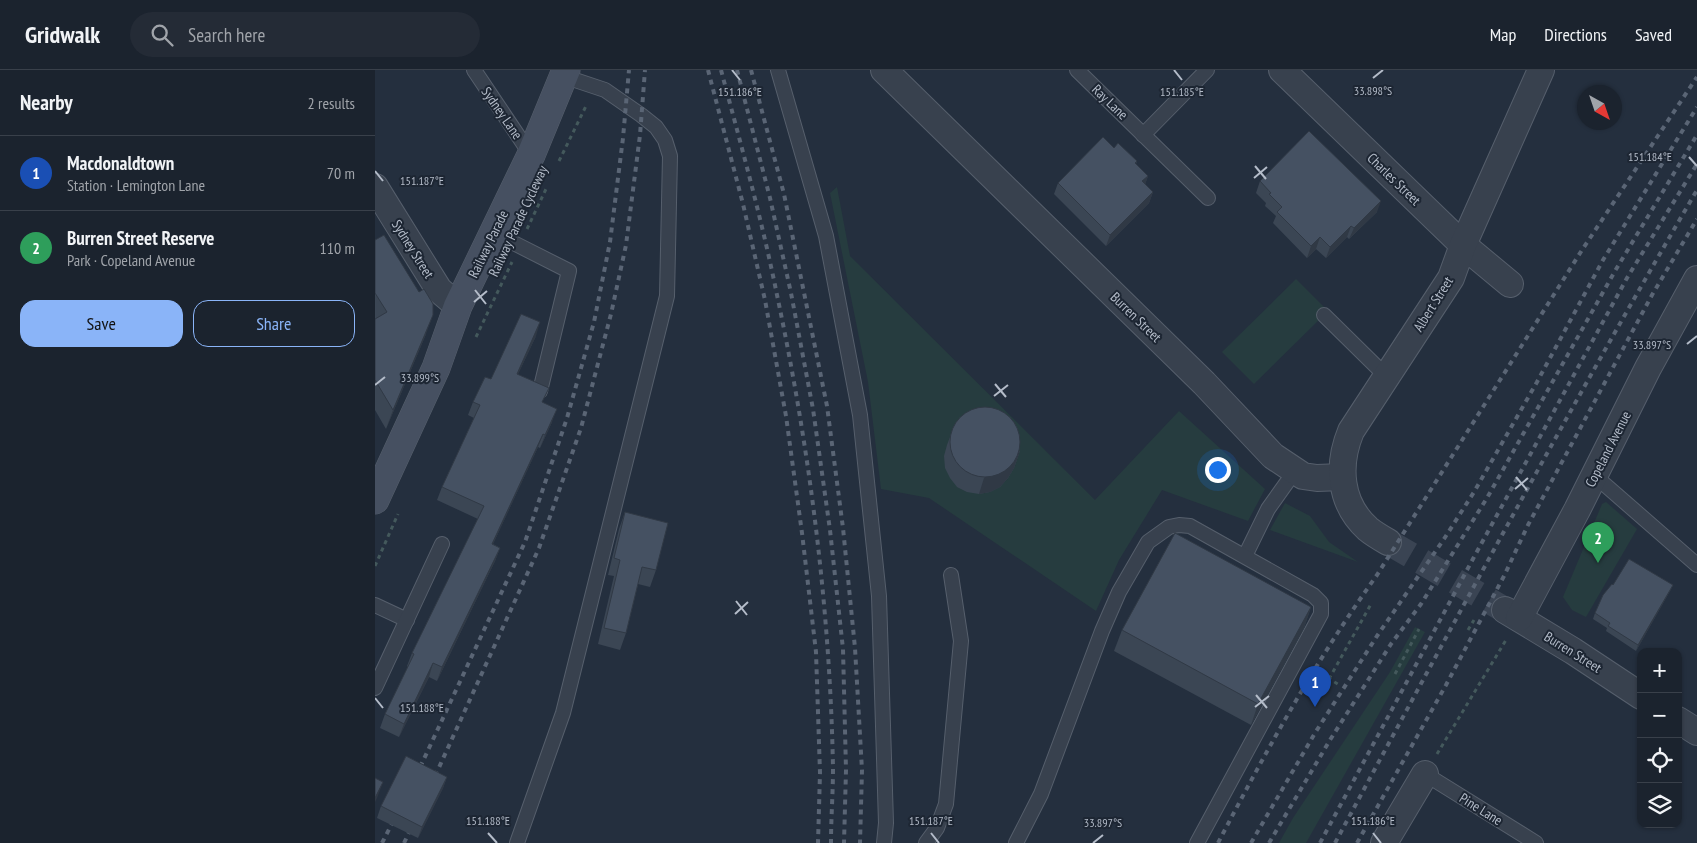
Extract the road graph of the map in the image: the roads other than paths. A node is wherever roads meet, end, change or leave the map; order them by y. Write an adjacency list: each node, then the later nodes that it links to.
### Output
1 (474, 70): 10 (lane, Sydney Lane)
2 (778, 70): 39 (lane)
3 (884, 70): 21 (street, Burren Street)
4 (1077, 70): 9 (lane, Ray Lane)
5 (1207, 70): 9 (lane)
6 (1282, 70): 14 (street, Charles Street)
7 (565, 73): 10 (street, Railway Parade); 38 (lane)
8 (1533, 74): 14 (street, Albert Street)
9 (1143, 134): 12 (lane, Ray Lane)
10 (531, 154): 13 (street, Railway Parade)
11 (375, 187): 17 (street, Sydney Street)
12 (1207, 198)
13 (494, 233): 17 (street, Railway Parade); 20 (lane)
14 (1463, 245): 16 (street, Charles Street); 19 (street, Albert Street)
15 (1697, 279): 22 (street, Copeland Avenue)
16 (1510, 284)
17 (458, 306): 24 (street, Railway Parade)
18 (1324, 315): 19 (lane)
19 (1387, 376): 23 (street, Albert Street)
20 (540, 390)
21 (1295, 471): 23 (street, Burren Street); 27 (lane)
22 (1595, 476): 28 (lane); 32 (street, Copeland Avenue)
23 (1342, 477): 25 (street)
24 (375, 500)
25 (1387, 542)
26 (442, 544): 31 (lane)
27 (1245, 556): 41 (lane); 42 (lane)
28 (1697, 565)
29 (951, 575): 40 (lane)
30 (375, 605): 31 (lane)
31 (407, 620): 33 (lane)
32 (1511, 621): 34 (street, Burren Street)
33 (375, 688)
34 (1637, 694)
35 (1682, 723): 36 (street)
36 (1697, 732)
37 (1425, 774): 43 (street); 44 (lane, Pine Lane)
38 (517, 843)
39 (884, 843)
40 (926, 843)
41 (1015, 843)
42 (1197, 843)
43 (1385, 843)
44 (1536, 843)

